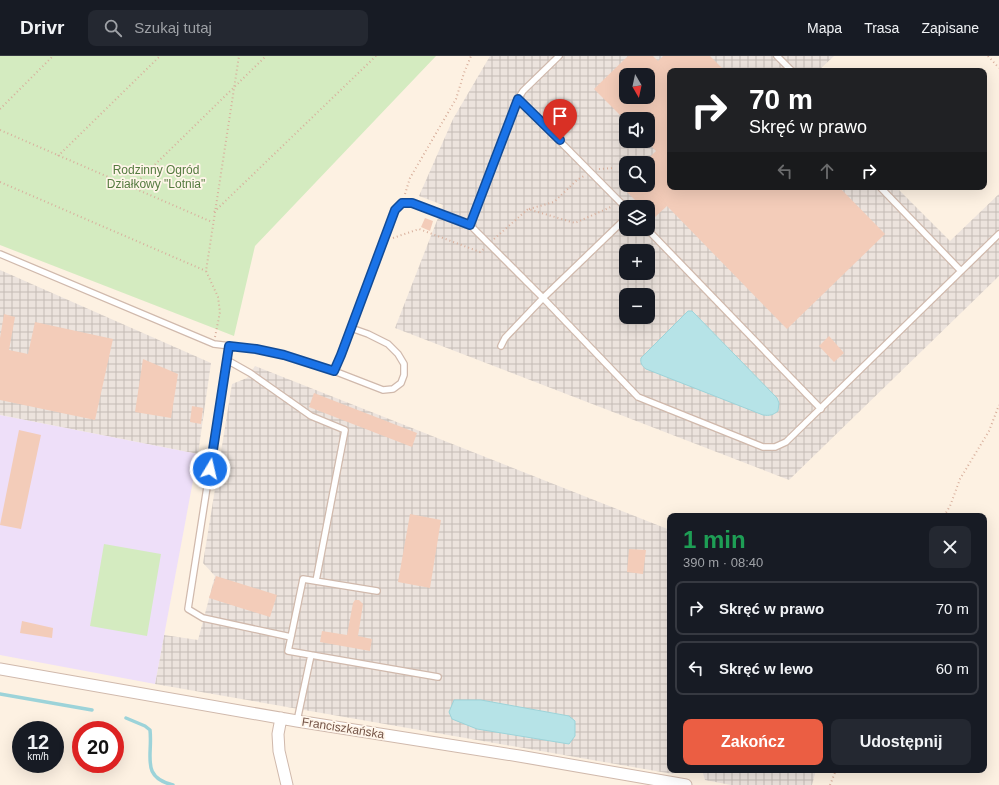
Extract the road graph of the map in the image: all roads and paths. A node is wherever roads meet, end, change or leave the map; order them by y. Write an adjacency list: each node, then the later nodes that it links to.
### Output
1 (54, 56): 14 (path)
2 (160, 56): 16 (path)
3 (239, 56): 12 (path)
4 (266, 56): 12 (path)
5 (376, 56): 26 (path)
6 (471, 56): 23 (path)
7 (559, 56): 13 (lane)
8 (777, 56): 10 (lane)
9 (988, 56): 11 (path)
10 (789, 68)
11 (999, 68)
12 (234, 86): 20 (path); 26 (path)
13 (518, 99): 18 (lane); 28 (lane)
14 (0, 109)
15 (0, 130): 16 (path)
16 (58, 156): 20 (path)
17 (613, 168): 18 (path)
18 (590, 172): 22 (lane); 25 (path)
19 (0, 182): 35 (path)
20 (132, 187): 27 (path)
21 (883, 190): 36 (lane)
22 (619, 201)
23 (402, 203): 28 (lane); 32 (lane)
24 (619, 204): 25 (path)
25 (528, 209): 33 (path)
26 (214, 212): 27 (path)
27 (212, 222): 35 (path)
28 (470, 225): 33 (lane)
29 (619, 225): 37 (lane)
30 (999, 234): 36 (lane)
31 (654, 236): 45 (lane)
32 (384, 241): 33 (path); 38 (lane)
33 (489, 244): 37 (lane)
34 (0, 254): 40 (lane)
35 (206, 271): 39 (path)
36 (961, 271): 45 (lane)
37 (543, 298): 41 (lane); 45 (lane)
38 (350, 328): 43 (lane); 43 (lane)
39 (217, 329)
40 (229, 346): 42 (lane); 43 (lane)
41 (501, 346)
42 (227, 360): 47 (lane); 49 (lane)
43 (334, 371)
44 (999, 405): 46 (path)
45 (821, 409)
46 (946, 513)
47 (316, 581): 48 (lane); 49 (lane)
48 (377, 591)
49 (290, 637): 50 (lane)
50 (311, 655): 52 (lane); 54 (lane)
51 (0, 669): 53 (street, Franciszkańska)
52 (438, 677)
53 (281, 718): 54 (street, Franciszkańska); 56 (street)
54 (297, 721): 57 (street, Franciszkańska)
55 (835, 773): 58 (path)
56 (287, 785)
57 (686, 785)
58 (830, 785)

